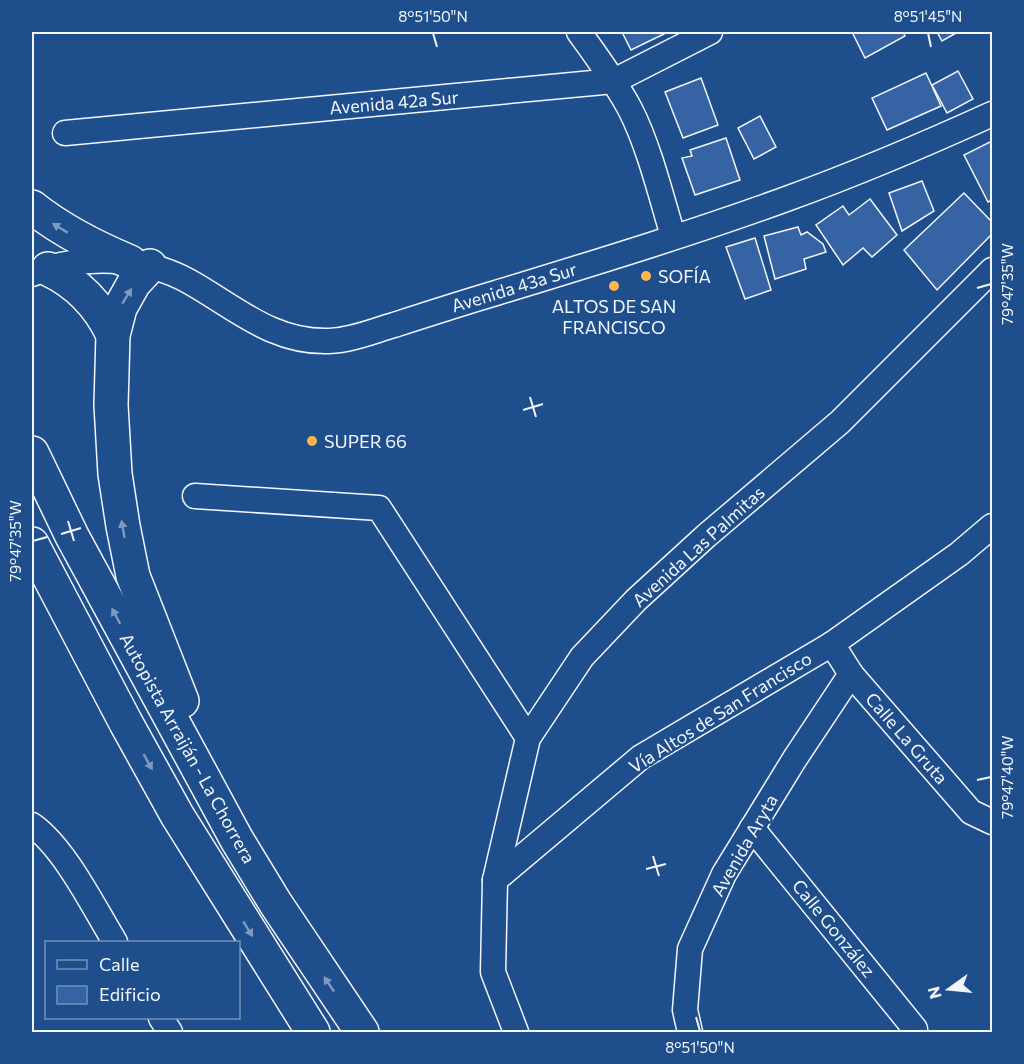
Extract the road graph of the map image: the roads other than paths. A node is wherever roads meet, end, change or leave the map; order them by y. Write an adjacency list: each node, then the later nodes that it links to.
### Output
1 (579, 32): 3 (street)
2 (710, 32): 3 (street, Avenida 42a Sur)
3 (615, 81): 5 (street, Avenida 42a Sur); 7 (street)
4 (993, 114): 7 (street, Avenida 43a Sur)
5 (65, 133)
6 (32, 207): 8 (highway, one-way to 6)
7 (674, 236): 8 (street, Avenida 43a Sur)
8 (140, 264): 9 (street, Avenida 43a Sur); 11 (highway, one-way to 8)
9 (37, 265): 11 (highway)
10 (993, 270): 20 (street, Avenida Las Palmitas)
11 (113, 335): 24 (highway, one-way to 11)
12 (32, 453): 24 (highway, Autopista Arraiján - La Chorrera, one-way to 12)
13 (195, 496): 20 (street)
14 (993, 526): 17 (street, Vía Altos de San Francisco)
15 (32, 544): 19 (highway)
16 (32, 588): 19 (highway)
17 (832, 644): 18 (street, Calle La Gruta); 25 (street, Vía Altos de San Francisco)
18 (851, 674): 21 (street, Calle La Gruta); 23 (street, Avenida Aryta)
19 (126, 723): 30 (highway, one-way to 30)
20 (528, 738): 25 (street, Avenida Las Palmitas)
21 (993, 822)
22 (32, 825): 26 (street)
23 (752, 828): 28 (street, Calle González); 33 (street, Avenida Aryta)
24 (237, 840): 31 (highway, Autopista Arraiján - La Chorrera, one-way to 24)
25 (495, 879): 32 (street)
26 (114, 941)
27 (162, 1019): 29 (street)
28 (915, 1029)
29 (170, 1032)
30 (313, 1032)
31 (362, 1032)
32 (516, 1032)
33 (690, 1032)

